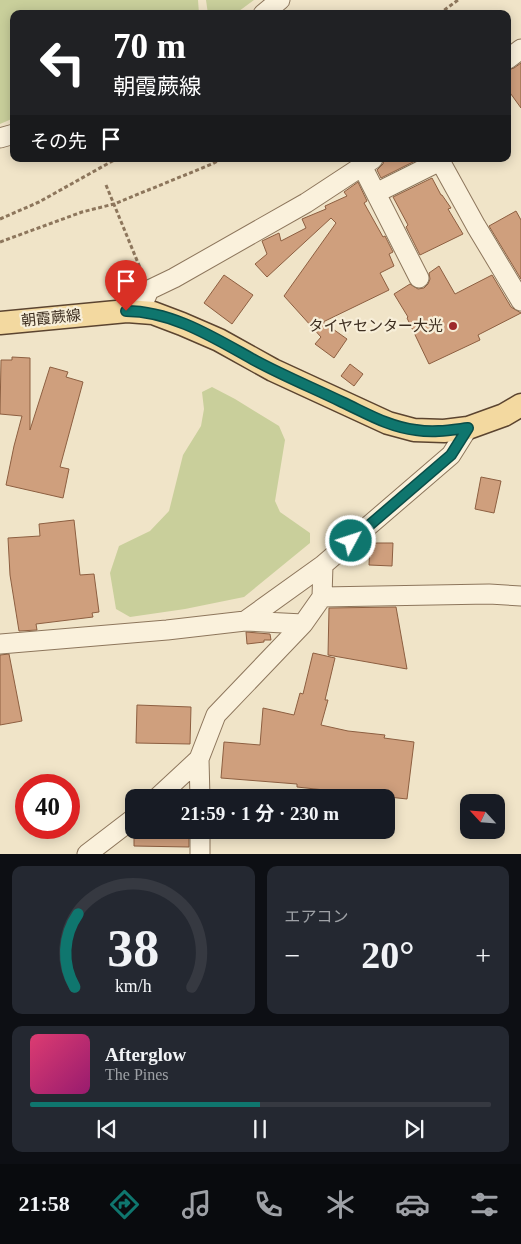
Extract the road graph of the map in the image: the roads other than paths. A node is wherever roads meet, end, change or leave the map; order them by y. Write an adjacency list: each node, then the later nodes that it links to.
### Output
1 (280, 0): 2 (street)
2 (268, 10)
3 (521, 49): 4 (street)
4 (511, 57)
5 (368, 162): 8 (street); 11 (street)
6 (436, 162): 8 (street)
7 (441, 162): 10 (street)
8 (376, 193): 9 (street)
9 (419, 278)
10 (521, 301)
11 (140, 311): 12 (main road, 朝霞蕨線); 14 (main road, 朝霞蕨線)
12 (0, 323)
13 (521, 405): 14 (main road, 朝霞蕨線)
14 (468, 428): 15 (street)
15 (323, 565): 17 (street); 18 (street)
16 (521, 596): 17 (street)
17 (322, 597): 19 (street)
18 (245, 621): 19 (street); 20 (street)
19 (303, 624): 21 (street)
20 (0, 644)
21 (199, 760): 22 (street); 23 (street)
22 (166, 789)
23 (200, 789)
24 (125, 825): 26 (street)
25 (200, 839): 27 (street)
26 (87, 854)
27 (200, 854)

